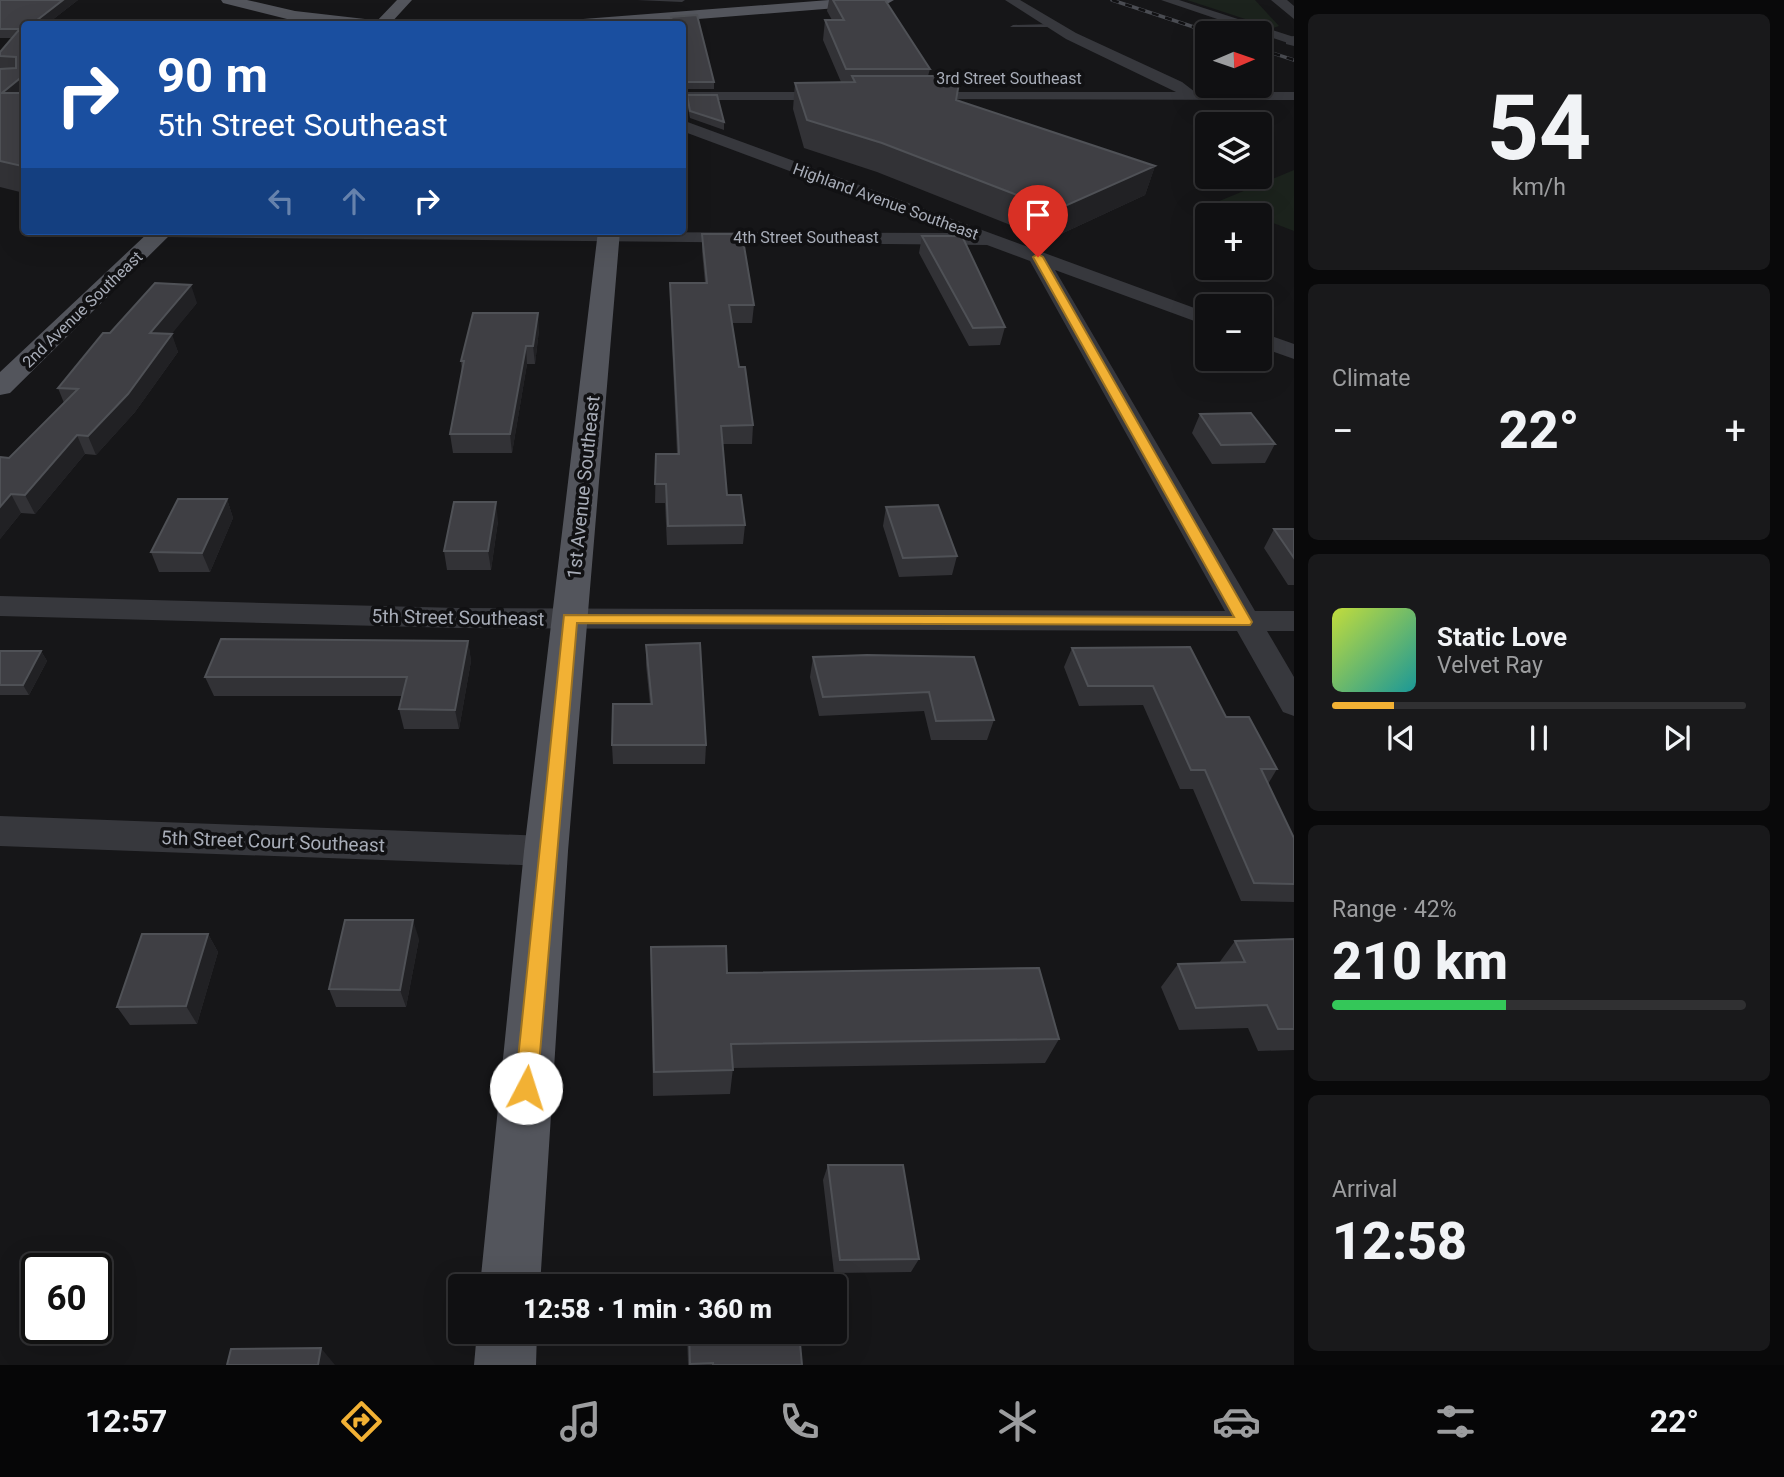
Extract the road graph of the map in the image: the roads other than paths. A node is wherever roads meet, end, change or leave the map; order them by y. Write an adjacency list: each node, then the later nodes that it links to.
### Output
1 (228, 0): 11 (main road)
2 (405, 0): 12 (main road)
3 (602, 0): 13 (main road)
4 (640, 0): 5 (lane)
5 (681, 0)
6 (887, 0): 14 (main road)
7 (1011, 0): 15 (street)
8 (1167, 0): 17 (street)
9 (1278, 0): 10 (street)
10 (1294, 14)
11 (339, 21)
12 (385, 21)
13 (613, 21)
14 (649, 21)
15 (1052, 26): 16 (lane); 21 (street)
16 (1013, 27)
17 (1293, 41)
18 (686, 96): 19 (street)
19 (855, 96)
20 (897, 96): 21 (street, 3rd Street Southeast)
21 (1191, 96): 22 (street, 3rd Street Southeast)
22 (1294, 96)
23 (686, 126): 27 (street, Highland Avenue Southeast)
24 (686, 234): 27 (street, 4th Street Southeast)
25 (159, 235): 32 (main road, 2nd Avenue Southeast)
26 (608, 235): 34 (main road, 1st Avenue Southeast)
27 (988, 239): 28 (street, Highland Avenue Southeast)
28 (1038, 257): 29 (street, Highland Avenue Southeast); 36 (street)
29 (1195, 315)
30 (1272, 344): 31 (street)
31 (1294, 352)
32 (0, 387)
33 (0, 606): 34 (street, 5th Street Southeast)
34 (570, 618): 36 (street, 5th Street Southeast); 39 (main road, 1st Avenue Southeast)
35 (1294, 621): 36 (street, 5th Street Southeast)
36 (1245, 622): 37 (street)
37 (1294, 705)
38 (0, 831): 39 (street, 5th Street Court Southeast)
39 (546, 851): 40 (main road, 1st Avenue Southeast)
40 (511, 1274)
41 (506, 1344): 42 (main road)
42 (505, 1365)

